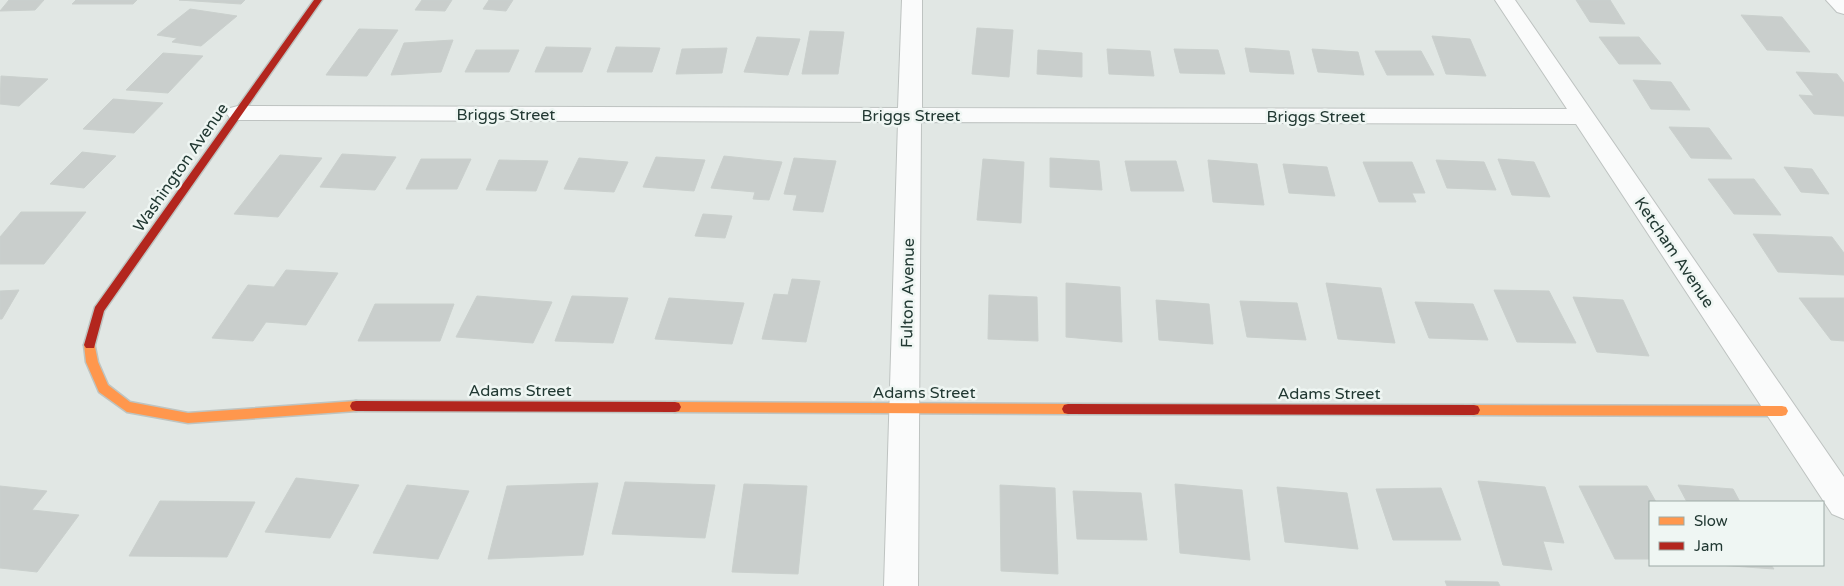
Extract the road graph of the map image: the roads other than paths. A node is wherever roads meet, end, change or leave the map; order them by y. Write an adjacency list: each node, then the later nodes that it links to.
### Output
1 (318, 0): 6 (street, Washington Avenue)
2 (912, 0): 7 (street, Fulton Avenue)
3 (1505, 0): 8 (street, Ketcham Avenue)
4 (1836, 0): 5 (street)
5 (1844, 8)
6 (238, 113): 7 (street, Briggs Street); 9 (street, Washington Avenue)
7 (910, 115): 8 (street, Briggs Street); 10 (street, Fulton Avenue)
8 (1584, 117): 11 (street, Ketcham Avenue)
9 (92, 362): 10 (street, Adams Street)
10 (905, 408): 11 (street, Adams Street); 13 (street, Fulton Avenue)
11 (1782, 411): 12 (street, Ketcham Avenue)
12 (1844, 504)
13 (901, 586)

